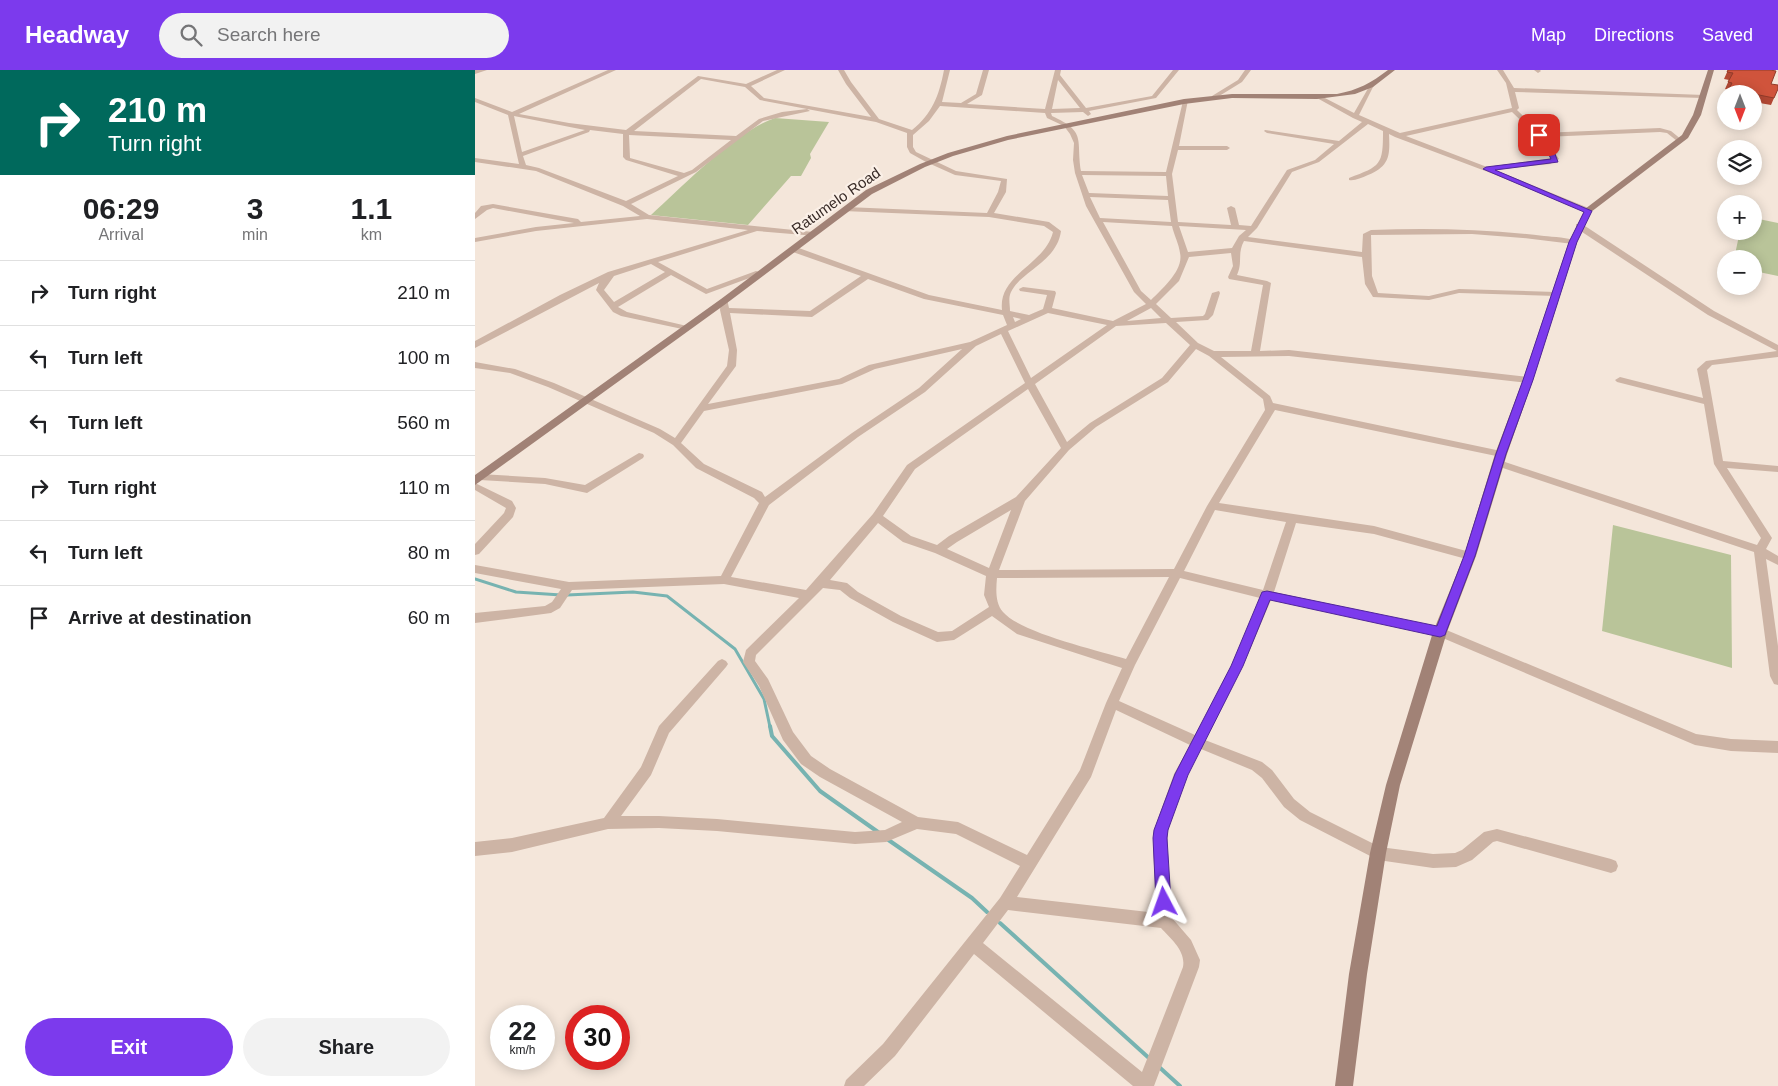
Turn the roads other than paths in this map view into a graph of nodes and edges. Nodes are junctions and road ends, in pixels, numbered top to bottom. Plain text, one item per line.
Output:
1 (485, 70) edge
2 (613, 70) edge
3 (782, 70) edge
4 (841, 70) edge
5 (947, 70) edge
6 (986, 70) edge
7 (1176, 70) edge
8 (1248, 70) edge
9 (1392, 70) edge
10 (1500, 70) edge
11 (1711, 70) edge
12 (475, 72) edge
13 (700, 73) edge
14 (1058, 73) edge
15 (747, 86) junction
16 (1372, 86) junction
17 (1511, 90) junction
18 (1702, 96) junction
19 (1214, 97) junction
20 (1319, 97) junction
21 (475, 100) edge
22 (1186, 101) junction
23 (940, 104) junction
24 (959, 105) junction
25 (475, 106) edge
26 (490, 106) junction
27 (1085, 110) junction
28 (1513, 110) junction
29 (1048, 111) junction
30 (833, 112) junction
31 (511, 115) junction
32 (1355, 117) junction
33 (877, 120) junction
34 (1092, 120) junction
35 (1366, 122) junction
36 (1066, 125) junction
37 (588, 130) junction
38 (1267, 131) dead end
39 (1386, 131) junction
40 (626, 134) junction
41 (911, 134) junction
42 (1539, 135) junction
43 (1397, 136) junction
44 (736, 138) junction
45 (1679, 140) junction
46 (1341, 143) junction
47 (1175, 148) junction
48 (1227, 148) dead end
49 (519, 155) junction
50 (475, 160) edge
51 (928, 161) junction
52 (523, 166) junction
53 (1486, 169) junction
54 (1078, 173) junction
55 (1169, 174) junction
56 (685, 176) junction
57 (1351, 179) dead end
58 (1086, 195) junction
59 (1171, 198) junction
60 (627, 204) junction
61 (1231, 208) dead end
62 (846, 209) junction
63 (1588, 211) junction
64 (989, 215) junction
65 (475, 217) edge
66 (647, 217) junction
67 (1098, 220) junction
68 (587, 223) junction
69 (1175, 225) junction
70 (1579, 226) junction
71 (760, 228) junction
72 (1236, 228) junction
73 (1253, 228) junction
74 (813, 234) junction
75 (1242, 238) junction
76 (475, 240) edge
77 (1573, 242) junction
78 (793, 249) junction
79 (1235, 250) junction
80 (1185, 255) junction
81 (1365, 255) junction
82 (651, 260) junction
83 (671, 272) junction
84 (611, 274) junction
85 (759, 274) junction
86 (867, 276) junction
87 (1023, 290) dead end
88 (1216, 293) dead end
89 (1557, 294) junction
90 (724, 305) junction
91 (1151, 305) junction
92 (613, 306) junction
93 (1047, 310) junction
94 (1005, 312) junction
95 (1031, 318) junction
96 (1169, 321) junction
97 (1114, 324) junction
98 (684, 328) junction
99 (1008, 328) junction
100 (973, 344) junction
101 (475, 345) edge
102 (1195, 345) junction
103 (1778, 349) edge
104 (1255, 352) junction
105 (1212, 354) junction
106 (1778, 354) edge
107 (475, 365) edge
108 (1528, 380) junction
109 (1620, 380) dead end
110 (1030, 384) junction
111 (586, 401) junction
112 (1707, 402) junction
113 (1271, 406) junction
114 (700, 409) junction
115 (676, 443) junction
116 (1066, 448) junction
117 (639, 456) dead end
118 (1500, 458) junction
119 (1719, 464) junction
120 (1778, 470) edge
121 (477, 482) edge
122 (1020, 500) junction
123 (764, 503) junction
124 (1211, 506) junction
125 (877, 517) junction
126 (1291, 519) junction
127 (939, 550) junction
128 (1759, 550) junction
129 (475, 551) edge
130 (1469, 556) junction
131 (1778, 561) edge
132 (475, 569) edge
133 (1177, 573) junction
134 (992, 574) junction
135 (724, 580) junction
136 (821, 583) junction
137 (569, 586) junction
138 (809, 595) junction
139 (1267, 595) junction
140 (993, 609) junction
141 (475, 618) edge
142 (1440, 632) junction
143 (722, 664) dead end
144 (1129, 665) junction
145 (1778, 680) edge
146 (1112, 703) junction
147 (1197, 742) junction
148 (1778, 747) edge
149 (608, 823) junction
150 (916, 823) junction
151 (475, 850) edge
152 (1378, 853) junction
153 (1031, 864) junction
154 (1611, 866) dead end
155 (1005, 903) junction
156 (1165, 921) junction
157 (973, 944) junction
158 (1149, 1076) edge
159 (852, 1086) edge
160 (1344, 1086) edge

1 - 12 street
2 - 31 street
3 - 15 street
4 - 33 street
5 - 23 street
6 - 24 street
7 - 27 street
8 - 19 street
9 - 16 street, Ratumelo Road
10 - 17 street
11 - 18 street
13 - 15 street
13 - 40 street
14 - 27 street
14 - 29 street
15 - 30 street
16 - 20 street, Ratumelo Road
16 - 32 street
17 - 18 street
17 - 28 street
18 - 45 street
19 - 20 street, Ratumelo Road
19 - 22 street, Ratumelo Road
20 - 32 street
21 - 26 street
22 - 34 street, Ratumelo Road
22 - 47 street
23 - 24 street
23 - 41 street
24 - 29 street
25 - 26 street
26 - 31 street
27 - 29 street
27 - 34 street
28 - 42 street
28 - 43 street
29 - 36 street
30 - 33 street
30 - 44 street
31 - 37 street
31 - 49 street
32 - 35 street
33 - 41 street
34 - 36 street, Ratumelo Road
35 - 39 street
35 - 46 street
36 - 51 street, Ratumelo Road
36 - 54 street
37 - 40 street
37 - 49 street
38 - 46 street
39 - 43 street
39 - 57 street
40 - 44 street
40 - 56 street
41 - 51 street
42 - 45 street
42 - 53 street
43 - 53 street
44 - 56 street
45 - 63 street
46 - 73 street
47 - 48 street
47 - 55 street
49 - 52 street
50 - 52 street
51 - 62 street, Ratumelo Road
51 - 64 street
52 - 60 street
53 - 63 street
54 - 55 street
54 - 58 street
55 - 59 street
56 - 60 street
58 - 59 street
58 - 67 street
59 - 69 street
60 - 66 street
61 - 72 street
62 - 64 street
62 - 74 street, Ratumelo Road
63 - 70 street
64 - 94 street
65 - 68 street
66 - 68 street
66 - 71 street
67 - 69 street
67 - 91 street
68 - 76 street
69 - 72 street
69 - 80 street
70 - 77 street
70 - 103 street
71 - 74 street
71 - 82 street
72 - 73 street
73 - 75 street
74 - 78 street, Ratumelo Road
75 - 79 street
75 - 81 street
77 - 81 street
77 - 89 street
78 - 85 street, Ratumelo Road
78 - 86 street
79 - 80 street
79 - 104 street
80 - 91 street
81 - 89 street
82 - 83 street
82 - 84 street
83 - 85 street
83 - 92 street
84 - 92 street
84 - 101 street
85 - 90 street, Ratumelo Road
86 - 90 street
86 - 94 street
87 - 93 street
88 - 96 street
89 - 108 street
90 - 98 street, Ratumelo Road
90 - 114 street
91 - 96 street
91 - 97 street
92 - 98 street
93 - 95 street
93 - 97 street
94 - 95 street
94 - 99 street
95 - 99 street
96 - 97 street
96 - 102 street
97 - 110 street
98 - 111 street, Ratumelo Road
99 - 100 street
99 - 110 street
100 - 114 street
100 - 123 street
102 - 105 street
102 - 116 street
104 - 105 street
104 - 108 street
105 - 113 street
106 - 112 street
107 - 111 street
108 - 118 street
109 - 112 street
110 - 116 street
110 - 125 street
111 - 115 street
111 - 121 street, Ratumelo Road
112 - 119 street
113 - 118 street
113 - 124 street
114 - 115 street
115 - 123 street
116 - 122 street
117 - 121 street
118 - 128 street
118 - 130 street
119 - 120 street
119 - 128 street
121 - 129 street
122 - 127 street
122 - 134 street
123 - 135 street
124 - 126 street
124 - 133 street
125 - 127 street
125 - 136 street
126 - 130 street
126 - 139 street
127 - 134 street
128 - 131 street
128 - 145 street
130 - 142 street
132 - 137 street
133 - 134 street
133 - 139 street
133 - 144 street
134 - 140 street
135 - 137 street
135 - 138 street
136 - 138 street
136 - 140 street
137 - 141 street
138 - 150 street
139 - 142 street
139 - 147 street
140 - 144 street
142 - 148 street
142 - 152 street
143 - 149 street
144 - 146 street
146 - 147 street
146 - 153 street
147 - 152 street
147 - 156 street
149 - 150 street
149 - 151 street
150 - 153 street
152 - 154 street
152 - 160 street
153 - 155 street
155 - 156 street
155 - 157 street
156 - 158 street
157 - 158 street
157 - 159 street

